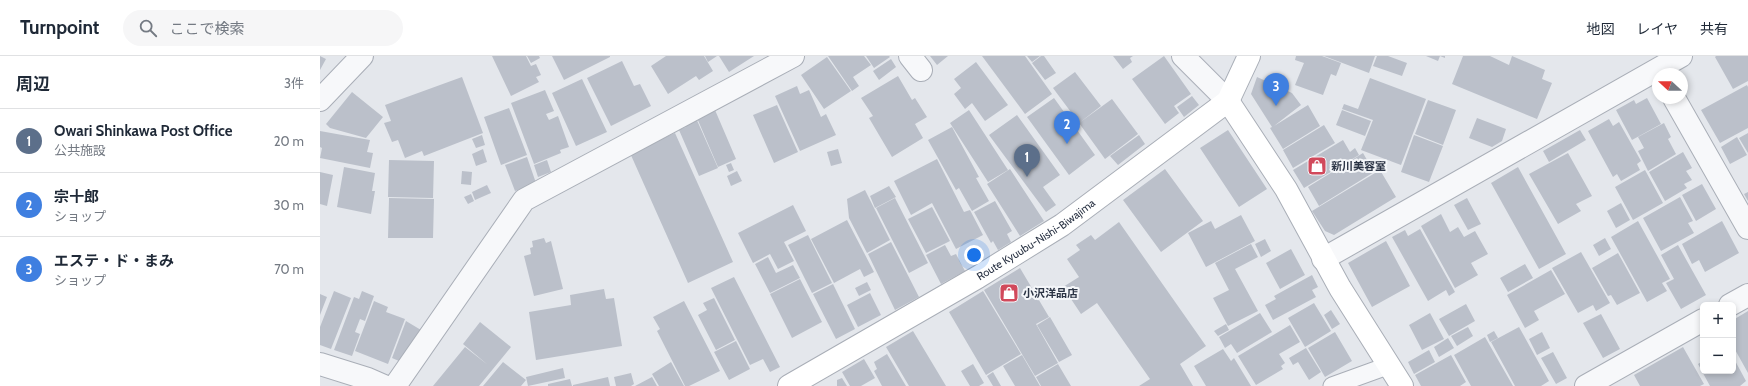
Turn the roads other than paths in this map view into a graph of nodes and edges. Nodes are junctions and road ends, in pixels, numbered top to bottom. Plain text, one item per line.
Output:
1 (362, 56) edge
2 (793, 56) edge
3 (1183, 56) edge
4 (1248, 56) edge
5 (1681, 56) edge
6 (1659, 66) edge
7 (320, 100) edge
8 (1228, 101) junction
9 (1677, 104) edge
10 (1748, 228) edge
11 (1323, 259) junction
12 (1748, 295) edge
13 (1735, 302) edge
14 (1700, 322) edge
15 (320, 364) edge
16 (1390, 365) junction
17 (384, 386) edge
18 (395, 386) edge
19 (789, 386) edge
20 (1332, 386) edge
21 (1402, 386) edge
22 (1586, 386) edge

1 - 7 street
2 - 18 street
3 - 8 street
4 - 8 main road, Route Kyuubu-Nishi-Biwajima
5 - 6 street
6 - 11 street
8 - 11 main road
8 - 19 main road, Route Kyuubu-Nishi-Biwajima
9 - 10 street
11 - 16 main road
12 - 13 street
14 - 22 street
15 - 17 street
16 - 20 lane
16 - 21 main road

